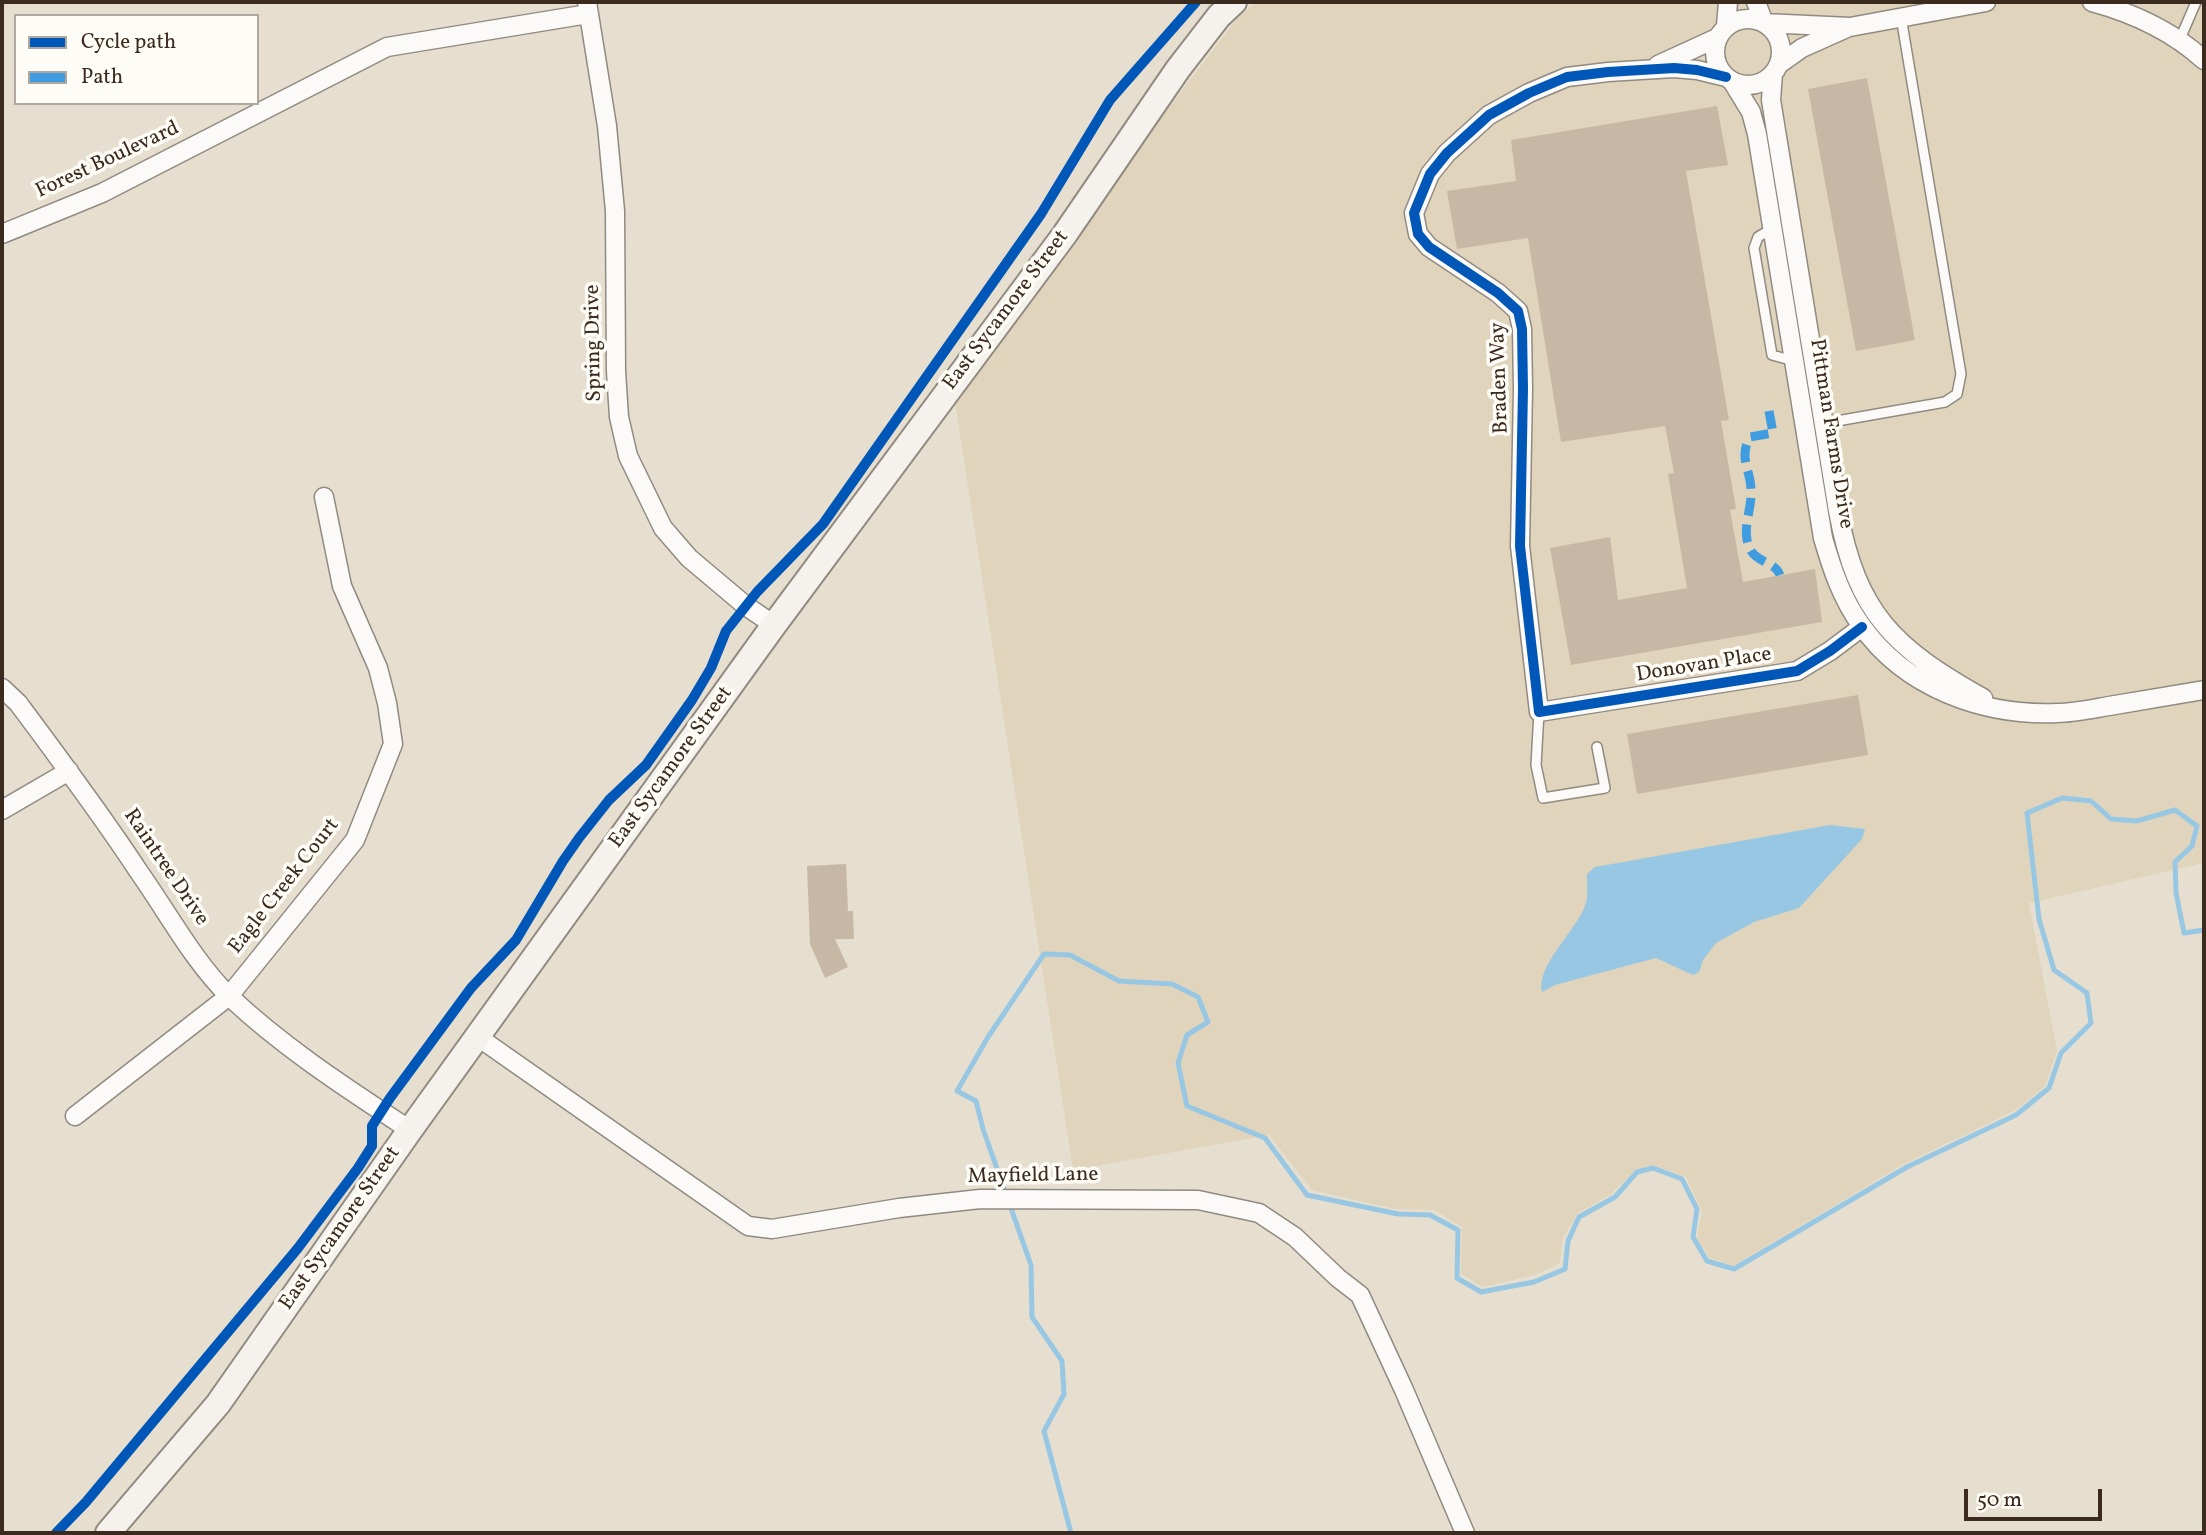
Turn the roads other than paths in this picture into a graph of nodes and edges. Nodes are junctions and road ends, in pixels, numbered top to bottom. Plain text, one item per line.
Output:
1 (1234, 2) edge
2 (1728, 2) edge
3 (1756, 2) edge
4 (1986, 2) edge
5 (2092, 2) edge
6 (2196, 2) edge
7 (588, 8) edge
8 (1901, 17) junction
9 (1764, 23) junction
10 (1850, 27) junction
11 (1722, 32) junction
12 (2180, 39) junction
13 (2204, 60) edge
14 (1649, 69) junction
15 (1776, 69) junction
16 (1729, 79) junction
17 (1777, 216) junction
18 (2, 233) edge
19 (1823, 423) junction
20 (1805, 426) junction
21 (324, 497) dead end
22 (1868, 620) junction
23 (774, 625) junction
24 (2, 688) edge
25 (2204, 690) edge
26 (1539, 712) junction
27 (1597, 747) dead end
28 (69, 771) junction
29 (2, 810) edge
30 (229, 996) junction
31 (478, 1038) junction
32 (75, 1116) dead end
33 (410, 1130) junction
34 (108, 1533) edge
35 (1465, 1533) edge

1 - 23 main road, East Sycamore Street
2 - 11 street
3 - 9 street
4 - 8 street
5 - 12 street
6 - 12 lane
7 - 18 street, Forest Boulevard
7 - 23 street, Spring Drive
8 - 10 street
8 - 19 lane
9 - 10 street
9 - 11 street
9 - 15 street
10 - 15 street
11 - 14 street, Braden Way
11 - 16 street
12 - 13 street
14 - 16 street, Braden Way
14 - 26 street, Braden Way
15 - 16 street
15 - 17 street, Pittman Farms Drive
16 - 17 street, Pittman Farms Drive
17 - 19 street, Pittman Farms Drive
17 - 20 street, Pittman Farms Drive
19 - 20 lane
19 - 22 street, Pittman Farms Drive
20 - 22 street, Pittman Farms Drive
21 - 30 street, Eagle Creek Court
22 - 25 street, Pittman Farms Drive
22 - 26 street, Donovan Place
23 - 31 main road, East Sycamore Street
24 - 28 street, Raintree Drive
26 - 27 lane
28 - 29 street
28 - 30 street, Raintree Drive
30 - 32 street, Eagle Creek Court
30 - 33 street, Raintree Drive
31 - 33 main road, East Sycamore Street
31 - 35 street, Mayfield Lane
33 - 34 main road, East Sycamore Street

